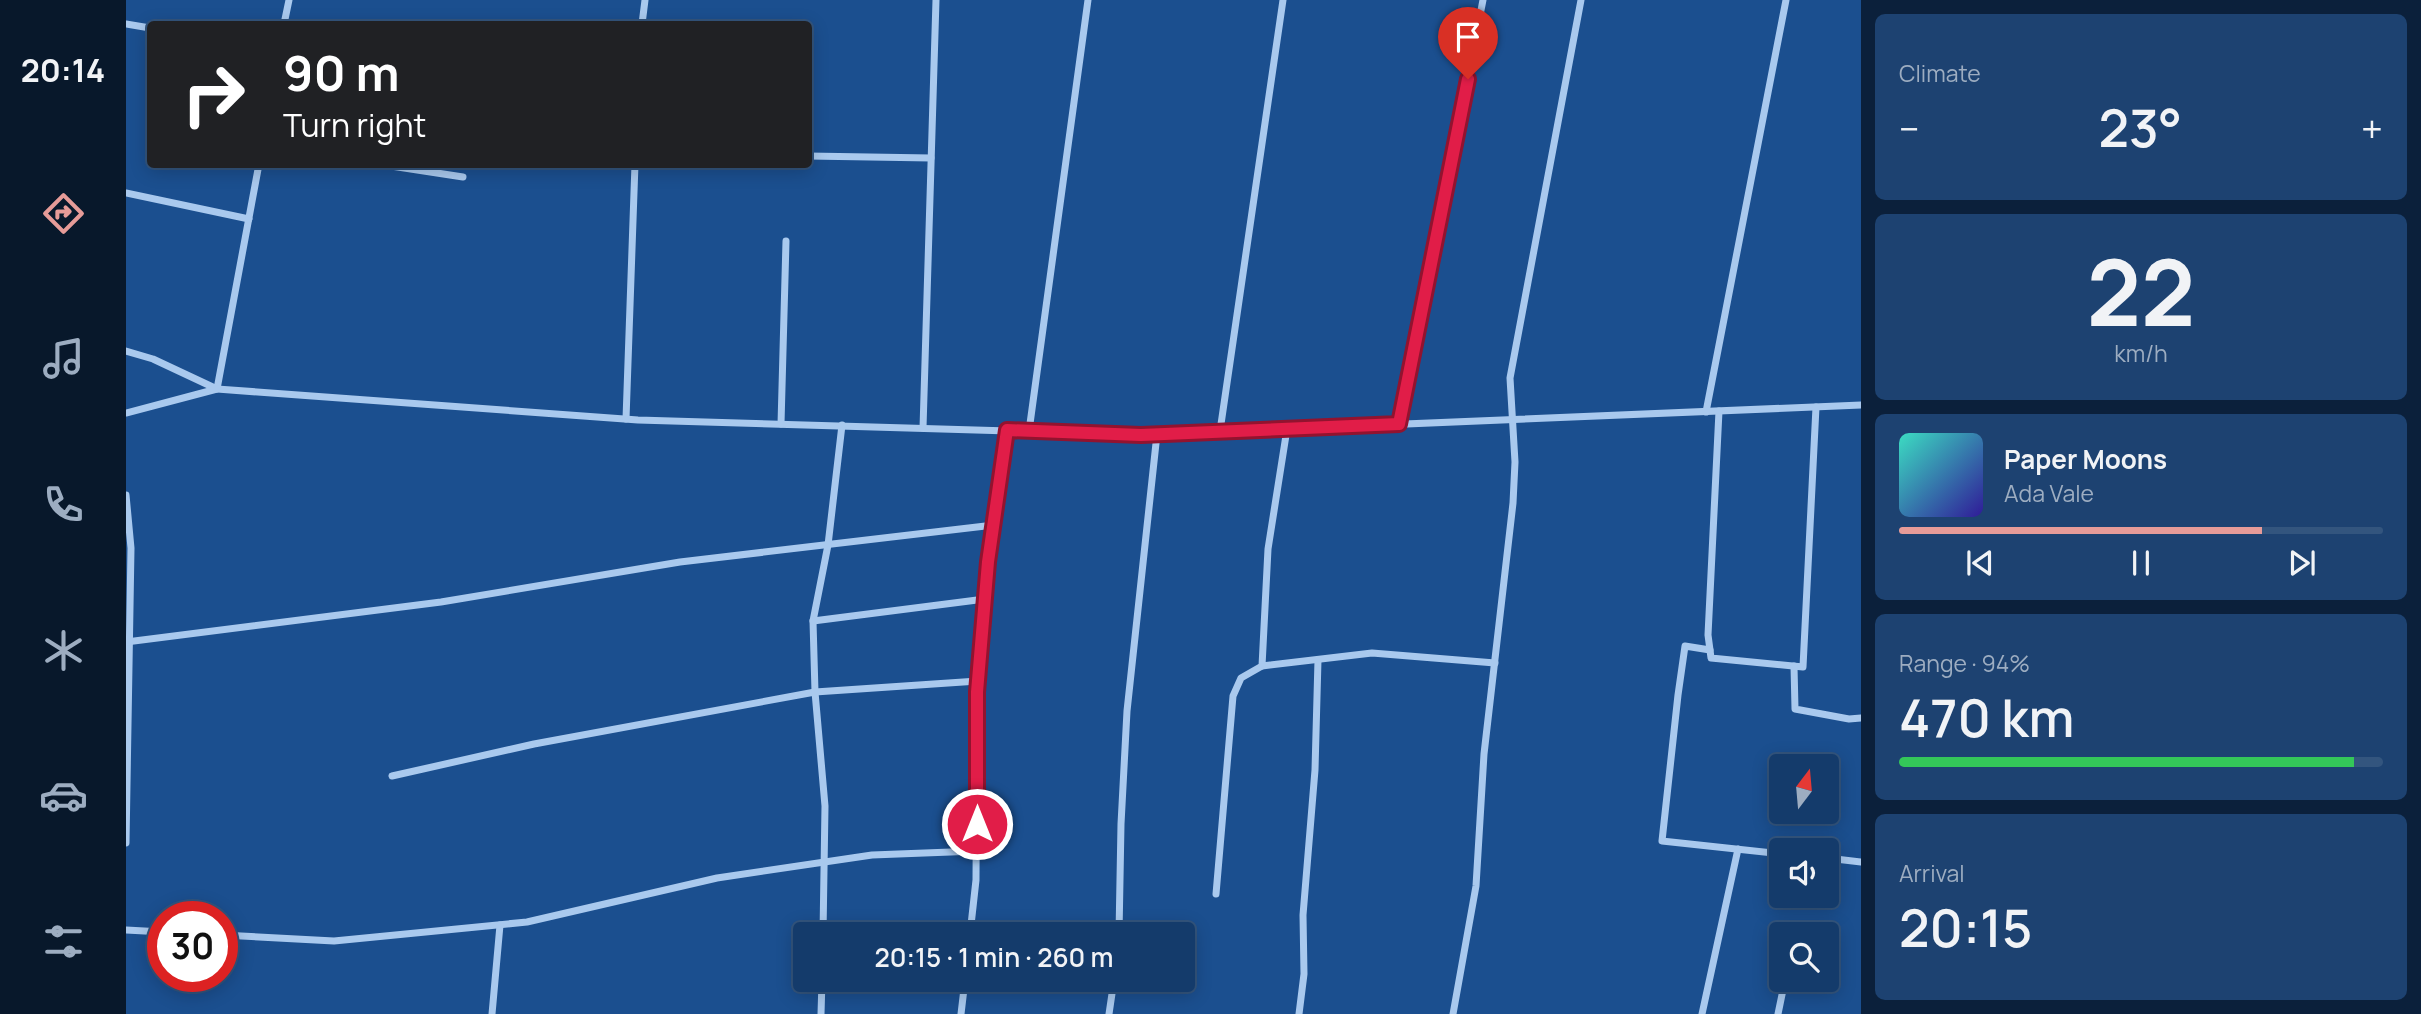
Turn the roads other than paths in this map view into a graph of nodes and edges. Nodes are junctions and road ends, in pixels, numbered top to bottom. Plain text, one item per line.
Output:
1 (289, 0) edge
2 (645, 0) edge
3 (936, 0) edge
4 (1088, 0) edge
5 (1283, 0) edge
6 (1483, 0) edge
7 (1581, 0) edge
8 (1786, 0) edge
9 (285, 21) edge
10 (642, 21) edge
11 (126, 24) edge
12 (147, 28) edge
13 (812, 156) edge
14 (931, 158) junction
15 (258, 168) edge
16 (404, 168) edge
17 (635, 168) edge
18 (463, 177) dead end
19 (126, 193) edge
20 (249, 219) junction
21 (786, 241) dead end
22 (126, 351) edge
23 (217, 389) junction
24 (1861, 405) edge
25 (1816, 407) junction
26 (1719, 411) junction
27 (1706, 412) junction
28 (126, 413) edge
29 (626, 419) junction
30 (1513, 419) junction
31 (781, 424) junction
32 (1399, 424) junction
33 (842, 425) junction
34 (923, 428) junction
35 (1287, 429) junction
36 (1007, 430) junction
37 (1029, 431) junction
38 (1220, 431) junction
39 (1157, 434) junction
40 (126, 495) edge
41 (994, 525) junction
42 (828, 545) junction
43 (985, 598) junction
44 (813, 621) junction
45 (128, 642) edge
46 (1710, 650) junction
47 (1318, 660) junction
48 (1495, 663) junction
49 (1262, 666) junction
50 (1794, 666) junction
51 (978, 681) junction
52 (815, 692) junction
53 (1861, 718) edge
54 (392, 776) dead end
55 (126, 820) edge
56 (126, 842) edge
57 (1738, 849) junction
58 (976, 850) junction
59 (1769, 853) edge
60 (1839, 859) edge
61 (825, 862) junction
62 (1861, 862) edge
63 (1216, 894) dead end
64 (823, 922) edge
65 (971, 922) edge
66 (1119, 922) edge
67 (499, 925) junction
68 (126, 930) edge
69 (147, 931) edge
70 (238, 936) edge
71 (822, 992) edge
72 (963, 992) edge
73 (1112, 992) edge
74 (1783, 992) edge
75 (492, 1014) edge
76 (821, 1014) edge
77 (961, 1014) edge
78 (1109, 1014) edge
79 (1299, 1014) edge
80 (1453, 1014) edge
81 (1702, 1014) edge
82 (1778, 1014) edge

1 - 9 street
2 - 10 street
3 - 14 street
4 - 37 street
5 - 38 street
6 - 32 street
7 - 30 street
8 - 27 street
11 - 12 street
13 - 14 street
14 - 34 street
15 - 20 street
16 - 18 street
17 - 29 street
19 - 20 street
20 - 23 street
21 - 31 street
22 - 23 street
23 - 28 street
23 - 29 street
24 - 25 street
25 - 26 street
25 - 50 street
26 - 27 street
26 - 46 street
27 - 30 street
29 - 31 street
30 - 32 street
30 - 48 street
31 - 33 street
32 - 35 street
33 - 34 street
33 - 42 street
34 - 36 street
35 - 38 street
35 - 49 street
36 - 37 street
36 - 41 street
37 - 39 street
38 - 39 street
39 - 66 street
40 - 45 street
41 - 42 street
41 - 43 street
42 - 44 street
42 - 45 street
43 - 44 street
43 - 51 street
44 - 52 street
45 - 55 street
46 - 50 street
46 - 57 street
47 - 48 street
47 - 49 street
47 - 79 street
48 - 80 street
49 - 63 street
50 - 53 street
51 - 52 street
51 - 58 street
52 - 54 street
52 - 61 street
55 - 56 street
57 - 59 street
57 - 81 street
58 - 61 street
58 - 65 street
60 - 62 street
61 - 64 street
61 - 67 street
67 - 70 street
67 - 75 street
68 - 69 street
71 - 76 street
72 - 77 street
73 - 78 street
74 - 82 street

